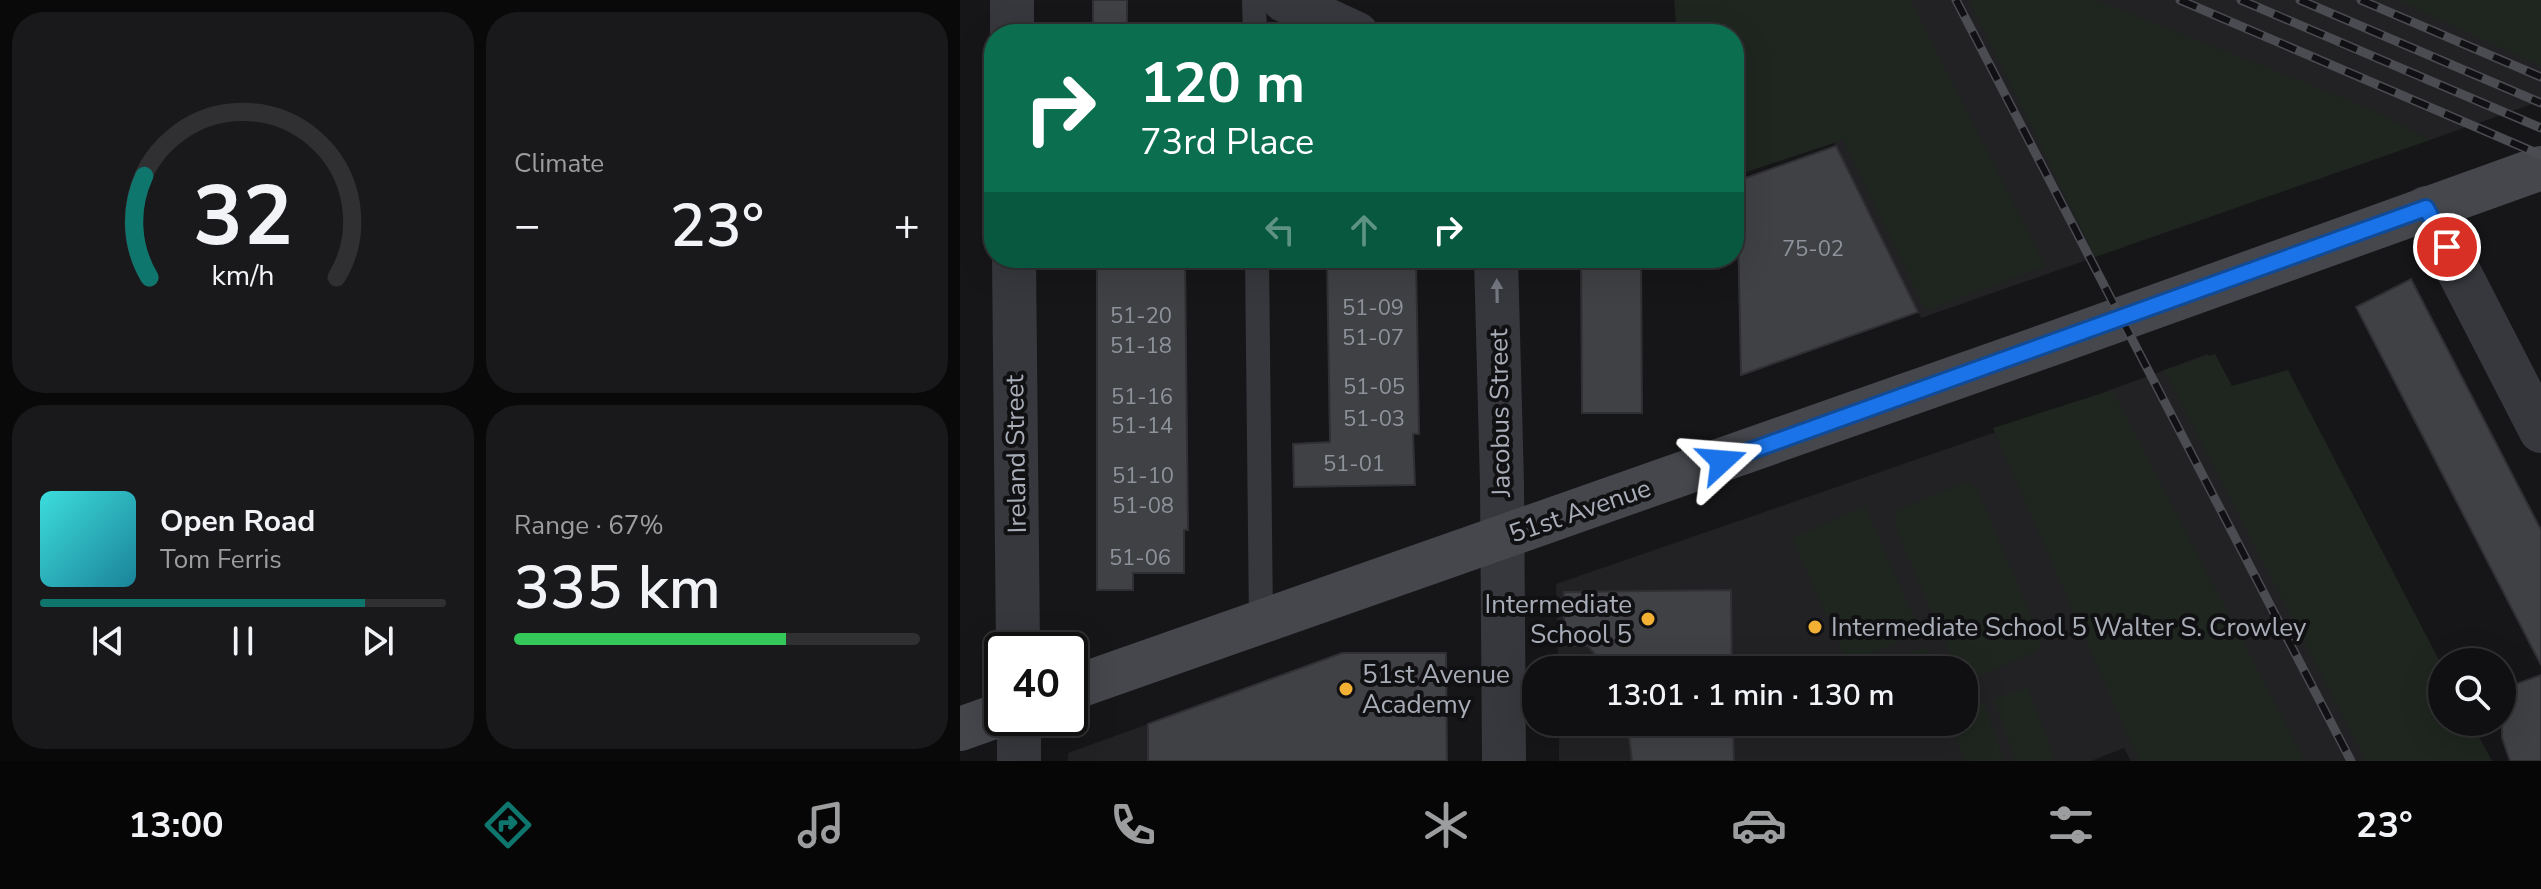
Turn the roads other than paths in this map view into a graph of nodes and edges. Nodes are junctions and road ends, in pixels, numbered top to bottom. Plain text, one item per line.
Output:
1 (1012, 0) edge
2 (1254, 0) edge
3 (1284, 0) edge
4 (1012, 24) edge
5 (1255, 24) edge
6 (1336, 24) edge
7 (2541, 168) edge
8 (2426, 208) junction
9 (1014, 268) edge
10 (1257, 268) edge
11 (1496, 268) edge
12 (2541, 431) edge
13 (1502, 538) junction
14 (1261, 622) junction
15 (1018, 632) edge
16 (1088, 683) edge
17 (984, 720) edge
18 (960, 729) edge
19 (1019, 736) edge
20 (1019, 761) edge
21 (1504, 761) edge

1 - 4 street
2 - 5 lane
3 - 6 street
7 - 8 street, 51st Avenue
8 - 12 street
8 - 13 street, 51st Avenue
9 - 15 street, Ireland Street
10 - 14 lane
13 -> 11 street, Jacobus Street
13 - 14 street, 51st Avenue
13 - 21 street, Jacobus Street
14 - 16 street, 51st Avenue
17 - 18 street
19 - 20 street

